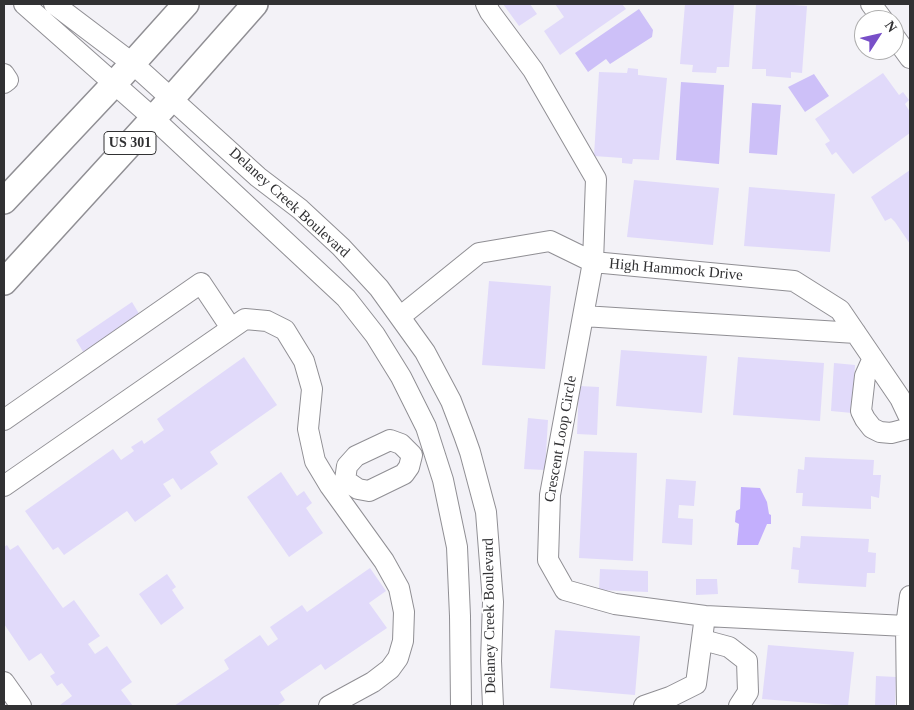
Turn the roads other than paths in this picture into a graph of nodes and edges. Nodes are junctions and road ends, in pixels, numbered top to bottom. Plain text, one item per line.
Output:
1 (24, 4) edge
2 (54, 4) edge
3 (186, 4) edge
4 (255, 4) edge
5 (486, 4) edge
6 (132, 64) junction
7 (4, 74) edge
8 (4, 83) edge
9 (114, 84) junction
10 (172, 98) junction
11 (153, 118) junction
12 (4, 201) edge
13 (593, 262) junction
14 (4, 282) edge
15 (400, 316) junction
16 (583, 316) junction
17 (231, 328) junction
18 (856, 333) junction
19 (873, 358) junction
20 (905, 395) edge
21 (910, 419) edge
22 (4, 420) edge
23 (910, 428) edge
24 (433, 448) junction
25 (412, 455) junction
26 (338, 483) junction
27 (4, 486) edge
28 (910, 596) edge
29 (706, 616) junction
30 (906, 626) junction
31 (703, 640) junction
32 (4, 682) edge
33 (360, 698) edge
34 (654, 705) edge
35 (21, 706) edge
36 (329, 706) edge
37 (461, 706) edge
38 (493, 706) edge
39 (739, 706) edge
40 (907, 706) edge

1 - 9 street, Delaney Creek Boulevard
2 - 6 street, Delaney Creek Boulevard
3 - 6 main road
4 - 10 main road, US 301
5 - 13 street, Crescent Loop Circle
6 - 9 main road
6 - 10 street, Delaney Creek Boulevard
7 - 8 street
9 - 11 street, Delaney Creek Boulevard
9 - 12 main road
10 - 11 main road, US 301
10 - 15 street, Delaney Creek Boulevard
11 - 14 main road, US 301
11 - 24 street, Delaney Creek Boulevard
13 - 15 street, High Hammock Drive
13 - 16 street, Crescent Loop Circle
13 - 18 street, High Hammock Drive
15 - 38 street, Delaney Creek Boulevard
16 - 18 street
16 - 29 street, Crescent Loop Circle
17 - 22 street
17 - 26 street
17 - 27 street
18 - 19 street, High Hammock Drive
19 - 20 street, High Hammock Drive
19 - 23 street
20 - 21 street, High Hammock Drive
24 - 25 street
24 - 37 street, Delaney Creek Boulevard
25 - 26 street
25 - 26 street
26 - 33 street
28 - 30 street
29 - 30 street, Crescent Loop Circle
29 - 31 street
30 - 40 street
31 - 34 street
31 - 39 street
32 - 35 street
33 - 36 street

